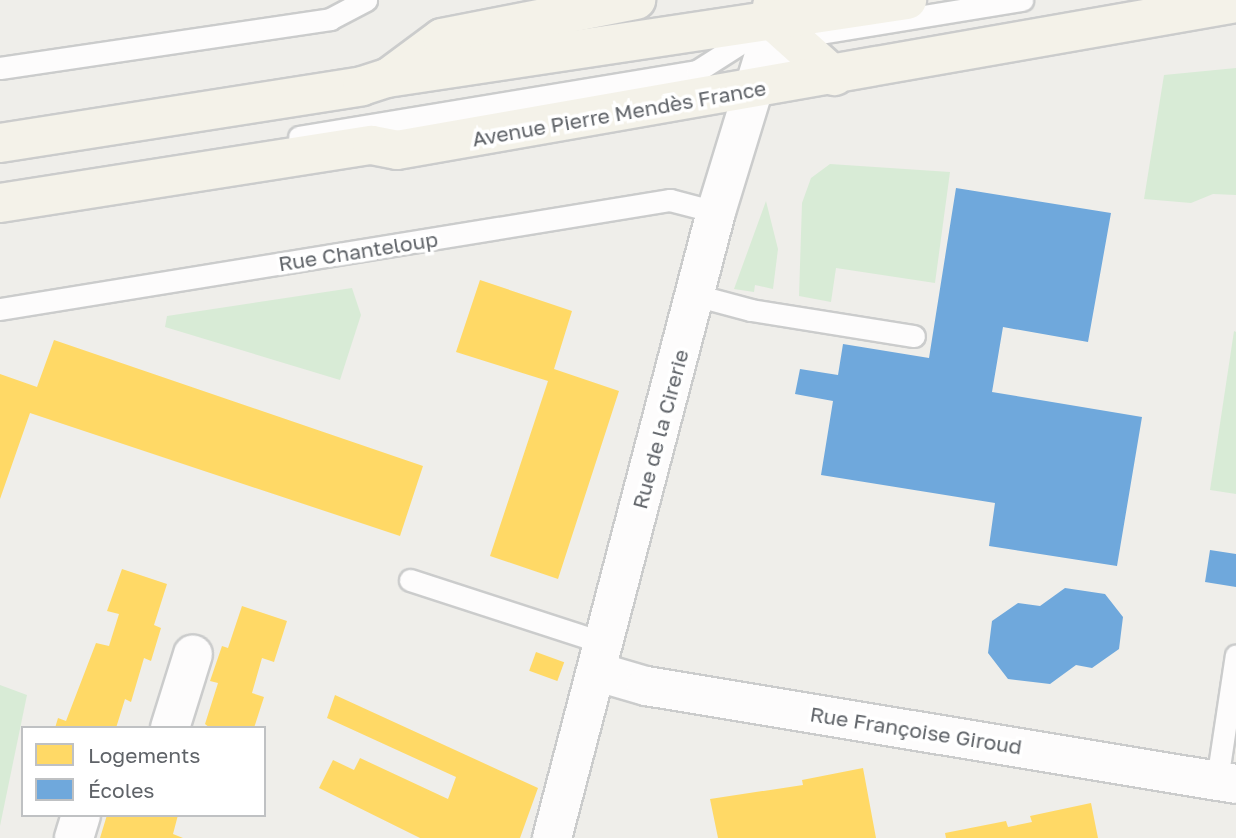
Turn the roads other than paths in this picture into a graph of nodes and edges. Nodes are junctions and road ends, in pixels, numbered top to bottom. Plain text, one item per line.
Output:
1 (366, 0) edge
2 (636, 0) edge
3 (906, 0) edge
4 (1022, 0) edge
5 (1236, 3) edge
6 (786, 17) edge
7 (0, 68) edge
8 (834, 76) junction
9 (387, 78) junction
10 (752, 92) junction
11 (0, 143) edge
12 (0, 188) edge
13 (0, 203) edge
14 (716, 212) junction
15 (695, 295) junction
16 (0, 309) edge
17 (914, 336) dead end
18 (410, 580) dead end
19 (193, 654) dead end
20 (1236, 655) edge
21 (601, 658) junction
22 (171, 726) edge
23 (1226, 782) edge
24 (80, 817) edge
25 (74, 838) edge
26 (552, 838) edge

1 - 7 lane
2 - 9 main road
3 - 6 main road
4 - 6 lane
5 - 8 main road, Avenue Pierre Mendès France
6 - 8 main road
6 - 9 main road
6 - 10 street, Rue de la Cirerie
6 - 12 lane
8 - 10 main road, Avenue Pierre Mendès France
9 - 11 main road
10 - 13 main road, Avenue Pierre Mendès France
10 - 14 street, Rue de la Cirerie
14 - 15 street, Rue de la Cirerie
14 - 16 lane, Rue Chanteloup
15 - 17 lane
15 - 21 street, Rue de la Cirerie
18 - 21 lane
19 - 22 street
20 - 23 lane
21 - 23 street, Rue Françoise Giroud
21 - 26 street, Rue de la Cirerie
24 - 25 street

